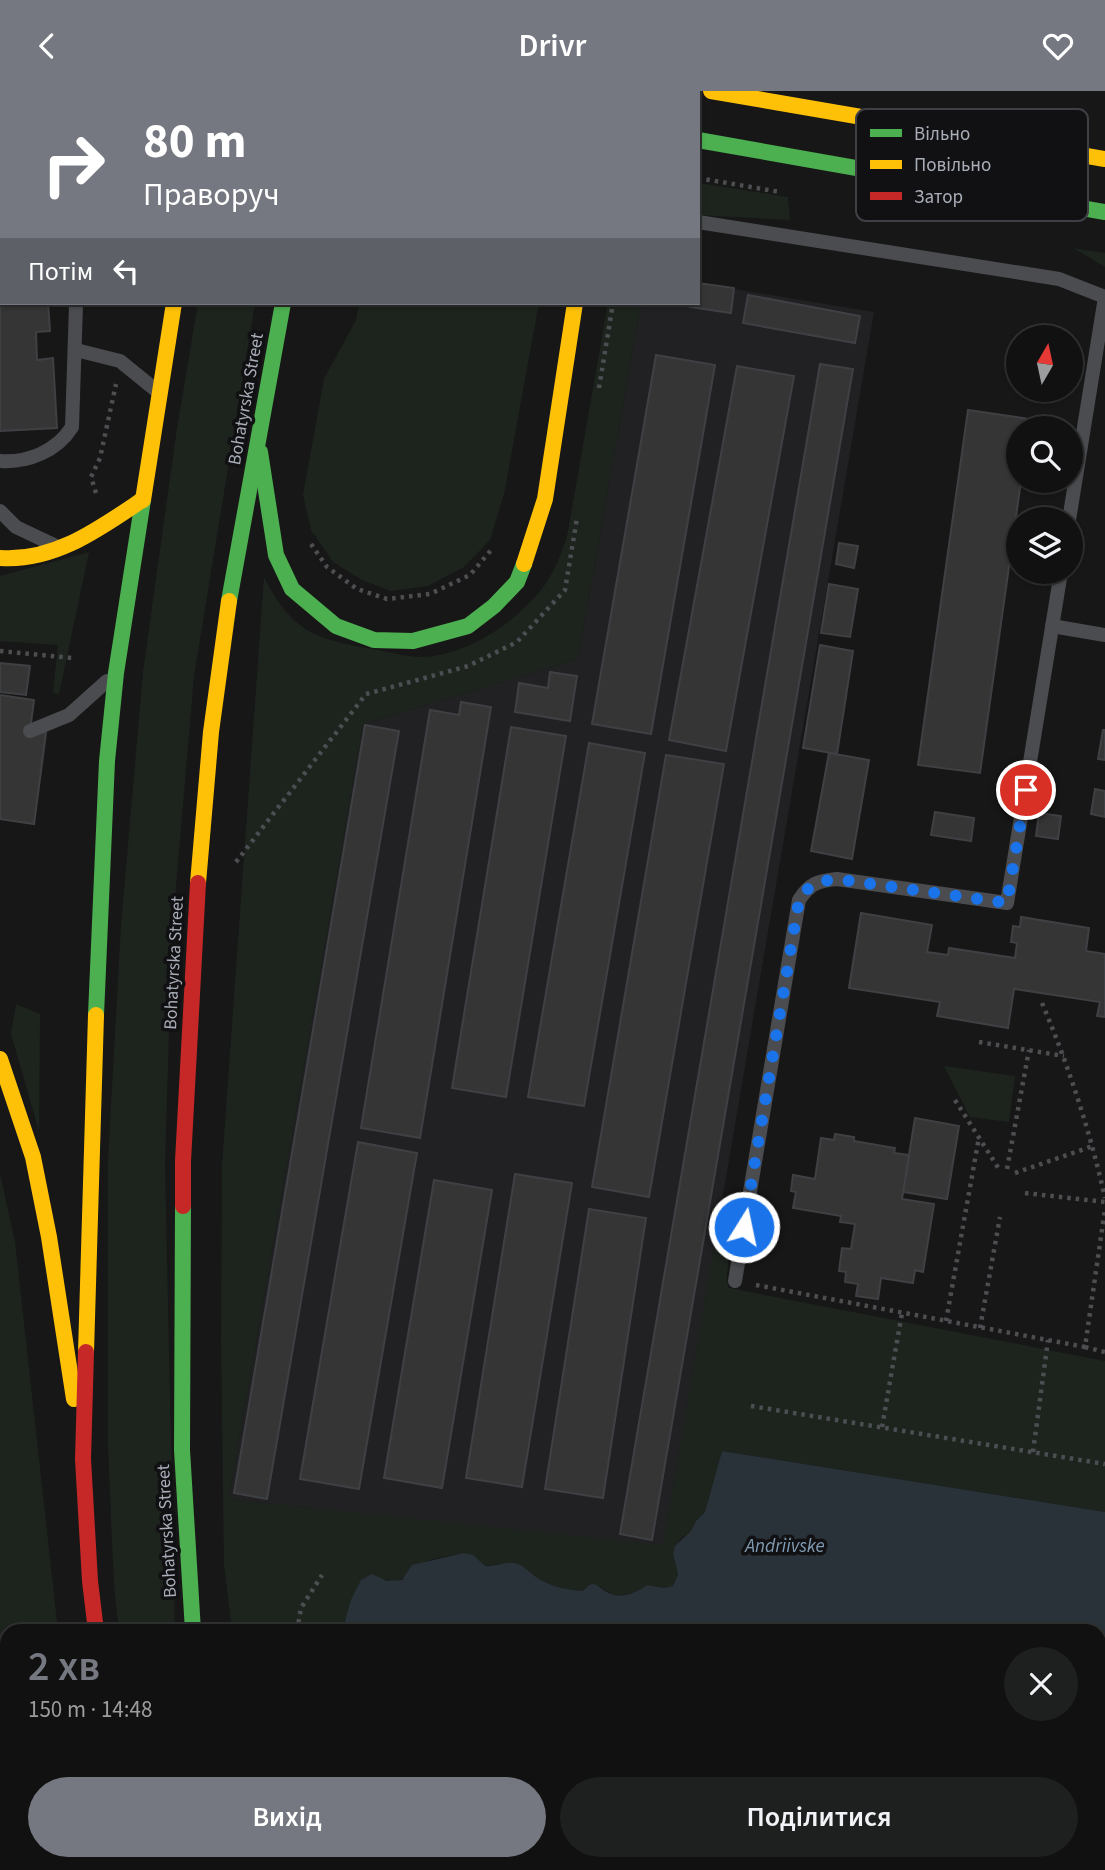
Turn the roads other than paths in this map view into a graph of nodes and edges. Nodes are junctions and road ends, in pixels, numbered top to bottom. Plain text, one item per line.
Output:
1 (711, 91) edge
2 (856, 116) edge
3 (700, 141) edge
4 (856, 169) edge
5 (700, 222) edge
6 (1105, 297) edge
7 (76, 305) dead end
8 (174, 305) edge
9 (283, 305) edge
10 (575, 305) edge
11 (76, 350) junction
12 (158, 391) junction
13 (258, 442) junction
14 (0, 461) edge
15 (142, 500) junction
16 (1071, 507) edge
17 (0, 511) edge
18 (62, 548) junction
19 (0, 558) edge
20 (1059, 584) edge
21 (1052, 625) junction
22 (1105, 635) edge
23 (116, 673) junction
24 (30, 731) dead end
25 (0, 1059) edge
26 (735, 1281) road end
27 (83, 1459) junction
28 (95, 1624) edge
29 (192, 1624) edge

1 - 2 main road
3 - 4 main road
5 - 6 lane
6 - 16 lane
7 - 11 lane
8 - 12 main road
9 - 13 main road, Bohatyrska Street
10 - 13 main road
11 - 12 lane
11 - 14 lane
12 - 15 main road
13 - 29 main road, Bohatyrska Street
15 - 18 main road
15 - 23 main road
17 - 18 lane
18 - 19 main road
20 - 21 lane
21 - 22 lane
21 - 26 lane
23 - 24 lane
23 - 27 main road
25 - 27 main road
27 - 28 main road

